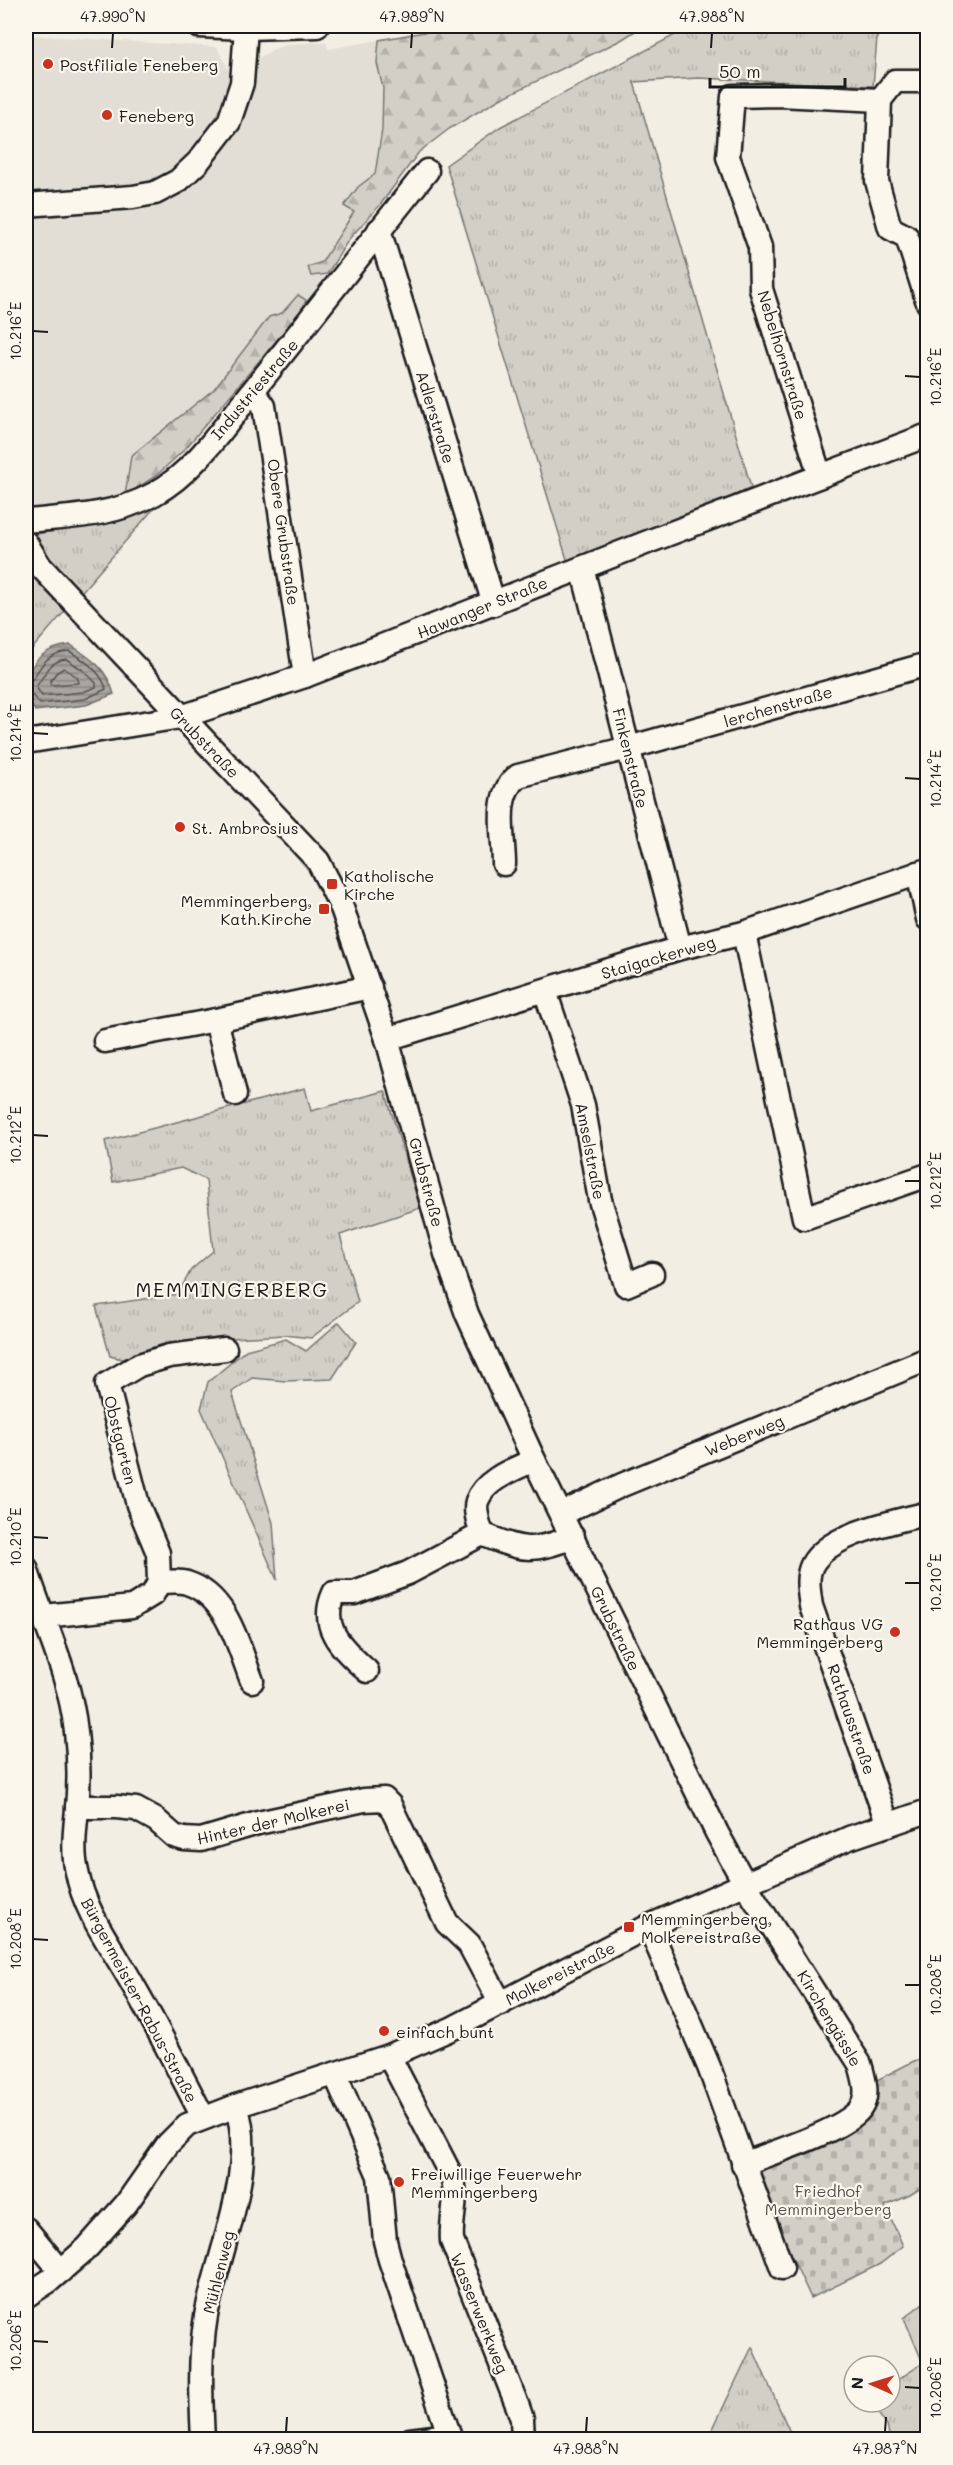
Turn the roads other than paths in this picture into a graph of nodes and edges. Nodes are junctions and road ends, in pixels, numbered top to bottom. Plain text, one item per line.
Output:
1 (199, 26) edge
2 (317, 26) edge
3 (246, 28) junction
4 (927, 81) edge
5 (880, 100) junction
6 (427, 171) dead end
7 (26, 205) edge
8 (379, 230) junction
9 (927, 303) edge
10 (253, 391) junction
11 (927, 435) edge
12 (820, 476) junction
13 (26, 521) edge
14 (26, 543) edge
15 (582, 568) junction
16 (494, 604) junction
17 (927, 664) edge
18 (305, 676) junction
19 (181, 717) junction
20 (26, 742) edge
21 (628, 748) junction
22 (504, 864) dead end
23 (923, 872) edge
24 (927, 919) edge
25 (744, 933) junction
26 (680, 948) junction
27 (370, 987) junction
28 (545, 991) junction
29 (216, 1020) junction
30 (387, 1039) junction
31 (105, 1041) dead end
32 (235, 1094) dead end
33 (927, 1175) edge
34 (652, 1274) dead end
35 (225, 1349) dead end
36 (927, 1359) edge
37 (534, 1460) junction
38 (927, 1513) edge
39 (561, 1514) junction
40 (482, 1534) junction
41 (573, 1537) junction
42 (26, 1568) edge
43 (159, 1582) junction
44 (44, 1616) junction
45 (367, 1671) dead end
46 (252, 1681) dead end
47 (77, 1807) junction
48 (927, 1811) edge
49 (888, 1825) junction
50 (745, 1884) junction
51 (649, 1926) junction
52 (501, 2004) junction
53 (389, 2056) junction
54 (335, 2074) junction
55 (236, 2106) junction
56 (203, 2117) junction
57 (743, 2164) junction
58 (26, 2229) edge
59 (782, 2268) dead end
60 (61, 2271) junction
61 (26, 2296) edge
62 (450, 2437) edge
63 (203, 2439) edge
64 (410, 2439) edge
65 (523, 2439) edge

1 - 3 street
2 - 3 street
3 - 7 street
4 - 5 street
5 - 9 street
5 - 12 street, Nebelhornstraße
6 - 8 street, Industriestraße
8 - 10 street, Industriestraße
8 - 16 street, Adlerstraße
10 - 13 street, Industriestraße
10 - 18 street, Obere Grubstraße
11 - 12 street, Hawanger Straße
12 - 15 street, Hawanger Straße
14 - 19 street, Grubstraße
15 - 16 street, Hawanger Straße
15 - 21 street, Finkenstraße
16 - 18 street, Hawanger Straße
17 - 21 street, lerchenstraße
18 - 19 street, Hawanger Straße
19 - 20 street, Hawanger Straße
19 - 27 street, Grubstraße
21 - 22 street, lerchenstraße
21 - 26 street, Finkenstraße
23 - 24 street
23 - 25 street, Staigackerweg
25 - 26 street, Staigackerweg
25 - 33 street
26 - 28 street, Staigackerweg
27 - 29 street
27 - 30 street, Grubstraße
28 - 30 street, Staigackerweg
28 - 34 street, Amselstraße
29 - 31 street
29 - 32 street
30 - 37 street, Grubstraße
35 - 43 street, Obstgarten
36 - 39 street, Weberweg
37 - 39 street, Grubstraße
37 - 40 street
38 - 49 street, Rathausstraße
39 - 41 street, Grubstraße
40 - 41 street
40 - 45 street
41 - 50 street, Grubstraße
42 - 44 street, Bürgermeister-Rabus-Straße
43 - 44 street
43 - 46 street
44 - 47 street, Bürgermeister-Rabus-Straße
47 - 52 street, Hinter der Molkerei
47 - 56 street, Bürgermeister-Rabus-Straße
48 - 49 street, Molkereistraße
49 - 50 street, Molkereistraße
50 - 51 street, Molkereistraße
50 - 57 street, Kirchengässle
51 - 52 street, Molkereistraße
51 - 57 street
52 - 53 street, Molkereistraße
53 - 54 street, Molkereistraße
53 - 65 street, Wasserwerkweg
54 - 55 street, Molkereistraße
54 - 62 street
55 - 56 street, Molkereistraße
55 - 63 street, Mühlenweg
56 - 60 street, Molkereistraße
57 - 59 street
58 - 60 street
60 - 61 street, Molkereistraße
62 - 64 street

